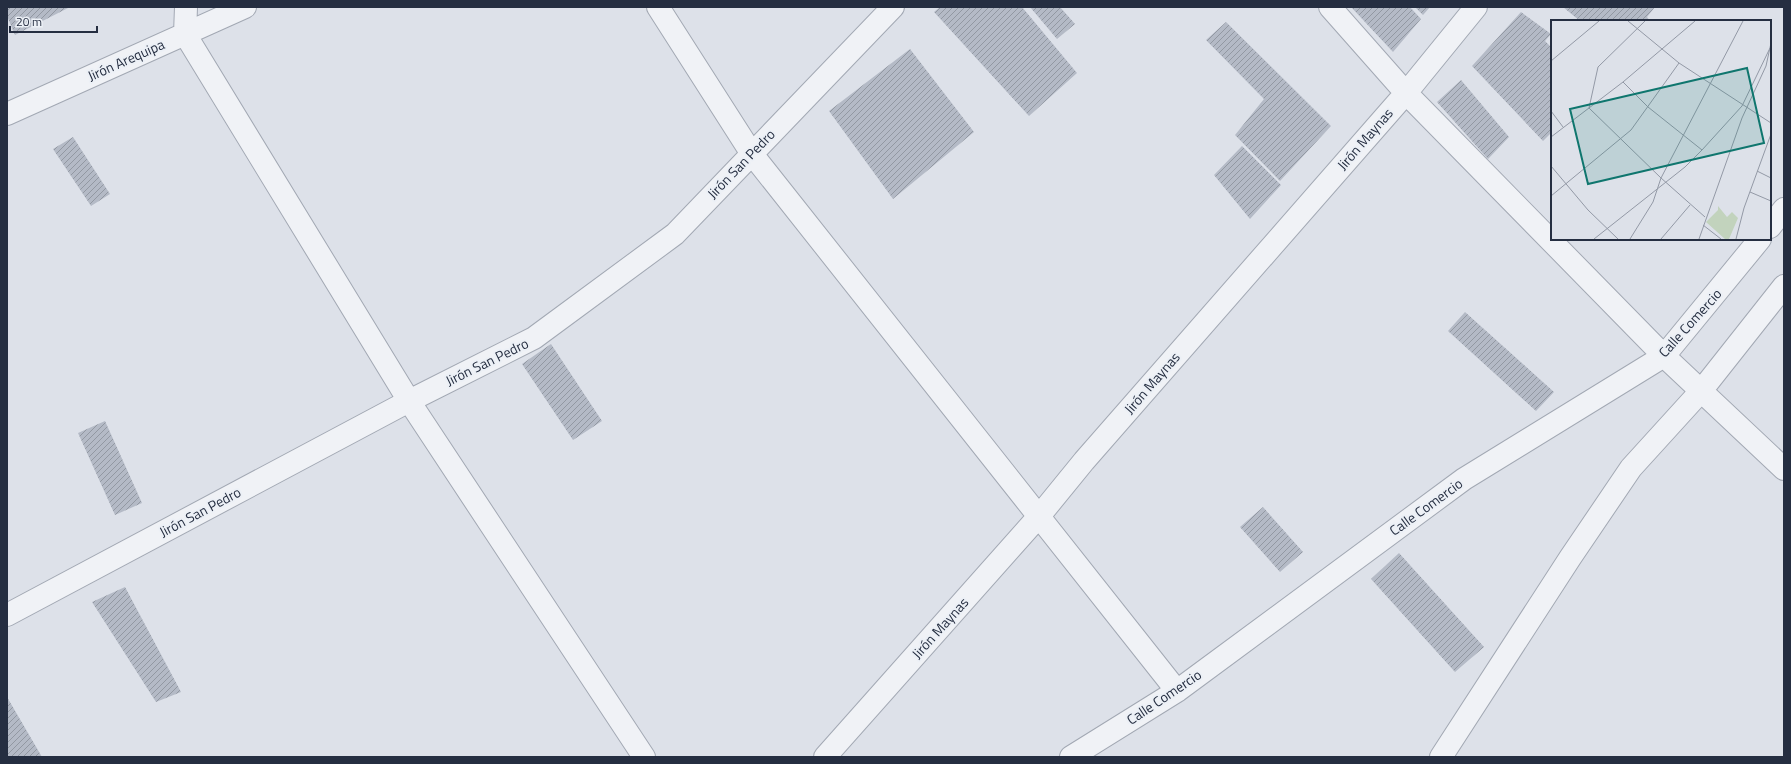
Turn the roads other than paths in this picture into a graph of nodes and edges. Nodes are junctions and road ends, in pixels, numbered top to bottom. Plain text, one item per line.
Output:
1 (186, 7) edge
2 (245, 7) edge
3 (658, 7) edge
4 (893, 7) edge
5 (1330, 7) edge
6 (1476, 7) edge
7 (185, 34) junction
8 (1406, 93) junction
9 (7, 114) edge
10 (752, 154) junction
11 (1784, 209) edge
12 (1771, 226) edge
13 (1759, 240) edge
14 (1784, 286) edge
15 (1664, 356) junction
16 (1701, 390) junction
17 (408, 401) junction
18 (1784, 469) edge
19 (1040, 515) junction
20 (7, 615) edge
21 (1177, 691) junction
22 (644, 757) edge
23 (825, 757) edge
24 (1071, 757) edge
25 (1441, 757) edge

1 - 7 street
2 - 7 street, Jirón Arequipa
3 - 10 street
4 - 10 street, Jirón San Pedro
5 - 8 street
6 - 8 street, Jirón Maynas
7 - 9 street, Jirón Arequipa
7 - 17 street
8 - 15 street
8 - 19 street, Jirón Maynas
10 - 17 street, Jirón San Pedro
10 - 19 street
11 - 12 street
13 - 15 street, Calle Comercio
14 - 16 street
15 - 16 street
15 - 21 street, Calle Comercio
16 - 18 street
16 - 25 street
17 - 20 street, Jirón San Pedro
17 - 22 street
19 - 21 street
19 - 23 street, Jirón Maynas
21 - 24 street, Calle Comercio

